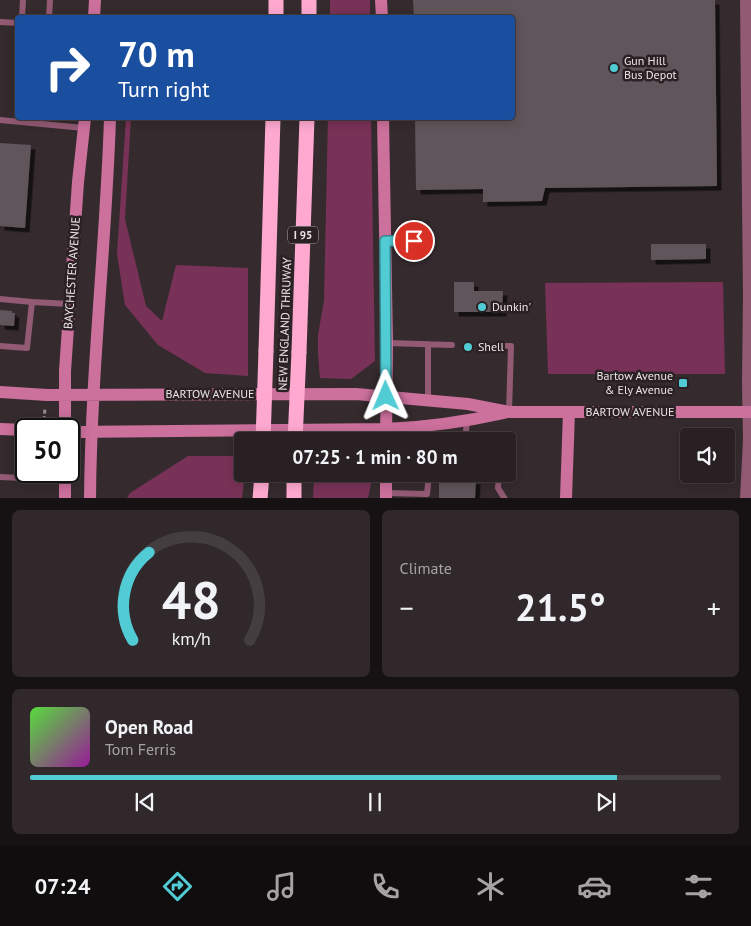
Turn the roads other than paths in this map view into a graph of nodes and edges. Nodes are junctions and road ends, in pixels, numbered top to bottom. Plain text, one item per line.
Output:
1 (23, 0) edge
2 (50, 0) edge
3 (95, 0) edge
4 (276, 0) edge
5 (309, 0) edge
6 (382, 0) edge
7 (746, 0) edge
8 (22, 15) edge
9 (49, 15) edge
10 (94, 15) edge
11 (276, 15) edge
12 (309, 15) edge
13 (382, 15) edge
14 (0, 22) edge
15 (15, 22) edge
16 (0, 120) edge
17 (24, 120) edge
18 (110, 120) edge
19 (273, 120) edge
20 (307, 120) edge
21 (383, 120) edge
22 (84, 123) edge
23 (385, 241) junction
24 (430, 241) dead end
25 (750, 296) edge
26 (0, 299) edge
27 (32, 302) junction
28 (70, 304) junction
29 (386, 343) junction
30 (428, 344) junction
31 (452, 345) dead end
32 (0, 346) edge
33 (493, 346) dead end
34 (0, 392) edge
35 (65, 395) junction
36 (94, 395) junction
37 (386, 396) junction
38 (428, 400) junction
39 (509, 412) junction
40 (570, 412) junction
41 (750, 412) edge
42 (65, 418) edge
43 (467, 421) junction
44 (0, 428) edge
45 (418, 428) junction
46 (15, 429) edge
47 (80, 432) edge
48 (92, 432) junction
49 (263, 432) edge
50 (296, 432) edge
51 (386, 432) edge
52 (400, 432) edge
53 (418, 432) edge
54 (466, 432) edge
55 (234, 433) edge
56 (0, 477) edge
57 (15, 477) edge
58 (261, 482) edge
59 (294, 482) edge
60 (386, 482) edge
61 (428, 482) edge
62 (498, 482) edge
63 (65, 483) edge
64 (386, 496) edge
65 (65, 498) edge
66 (90, 498) edge
67 (260, 498) edge
68 (294, 498) edge
69 (505, 498) edge
70 (566, 498) edge
71 (746, 498) edge

1 - 8 lane
2 - 9 lane
3 - 10 main road
4 - 11 highway
5 - 12 highway
6 - 13 main road
7 - 25 street
14 - 15 lane
16 - 17 lane
17 - 22 lane
18 - 36 main road
19 - 49 highway, NEW ENGLAND THRUWAY / I 95, bridge
20 - 50 highway, NEW ENGLAND THRUWAY / I 95, bridge
21 - 23 main road
22 - 28 main road, BAYCHESTER AVENUE
23 - 24 lane
23 - 29 main road
25 - 41 street
26 - 27 lane
27 - 28 lane
27 - 32 lane
28 - 35 main road, BAYCHESTER AVENUE
29 - 30 lane
29 - 37 main road
30 - 31 lane
30 - 38 lane
33 - 39 lane
34 - 35 main road, BARTOW AVENUE
35 - 36 main road, BARTOW AVENUE
35 - 42 main road, BAYCHESTER AVENUE
36 - 37 main road, BARTOW AVENUE
36 - 48 main road
37 - 38 main road, BARTOW AVENUE
37 - 51 main road
38 - 39 main road, BARTOW AVENUE
39 - 40 main road, BARTOW AVENUE
39 - 43 main road, BARTOW AVENUE
40 - 41 main road, BARTOW AVENUE
40 - 70 main road
41 - 71 street
43 - 45 main road, BARTOW AVENUE
43 - 54 lane
44 - 46 main road
45 - 52 main road, BARTOW AVENUE
45 - 53 lane
47 - 48 main road, BARTOW AVENUE
48 - 55 main road, BARTOW AVENUE
48 - 66 main road
56 - 57 lane
58 - 67 highway
59 - 68 highway
60 - 64 main road
61 - 64 lane
62 - 69 lane
63 - 65 main road

